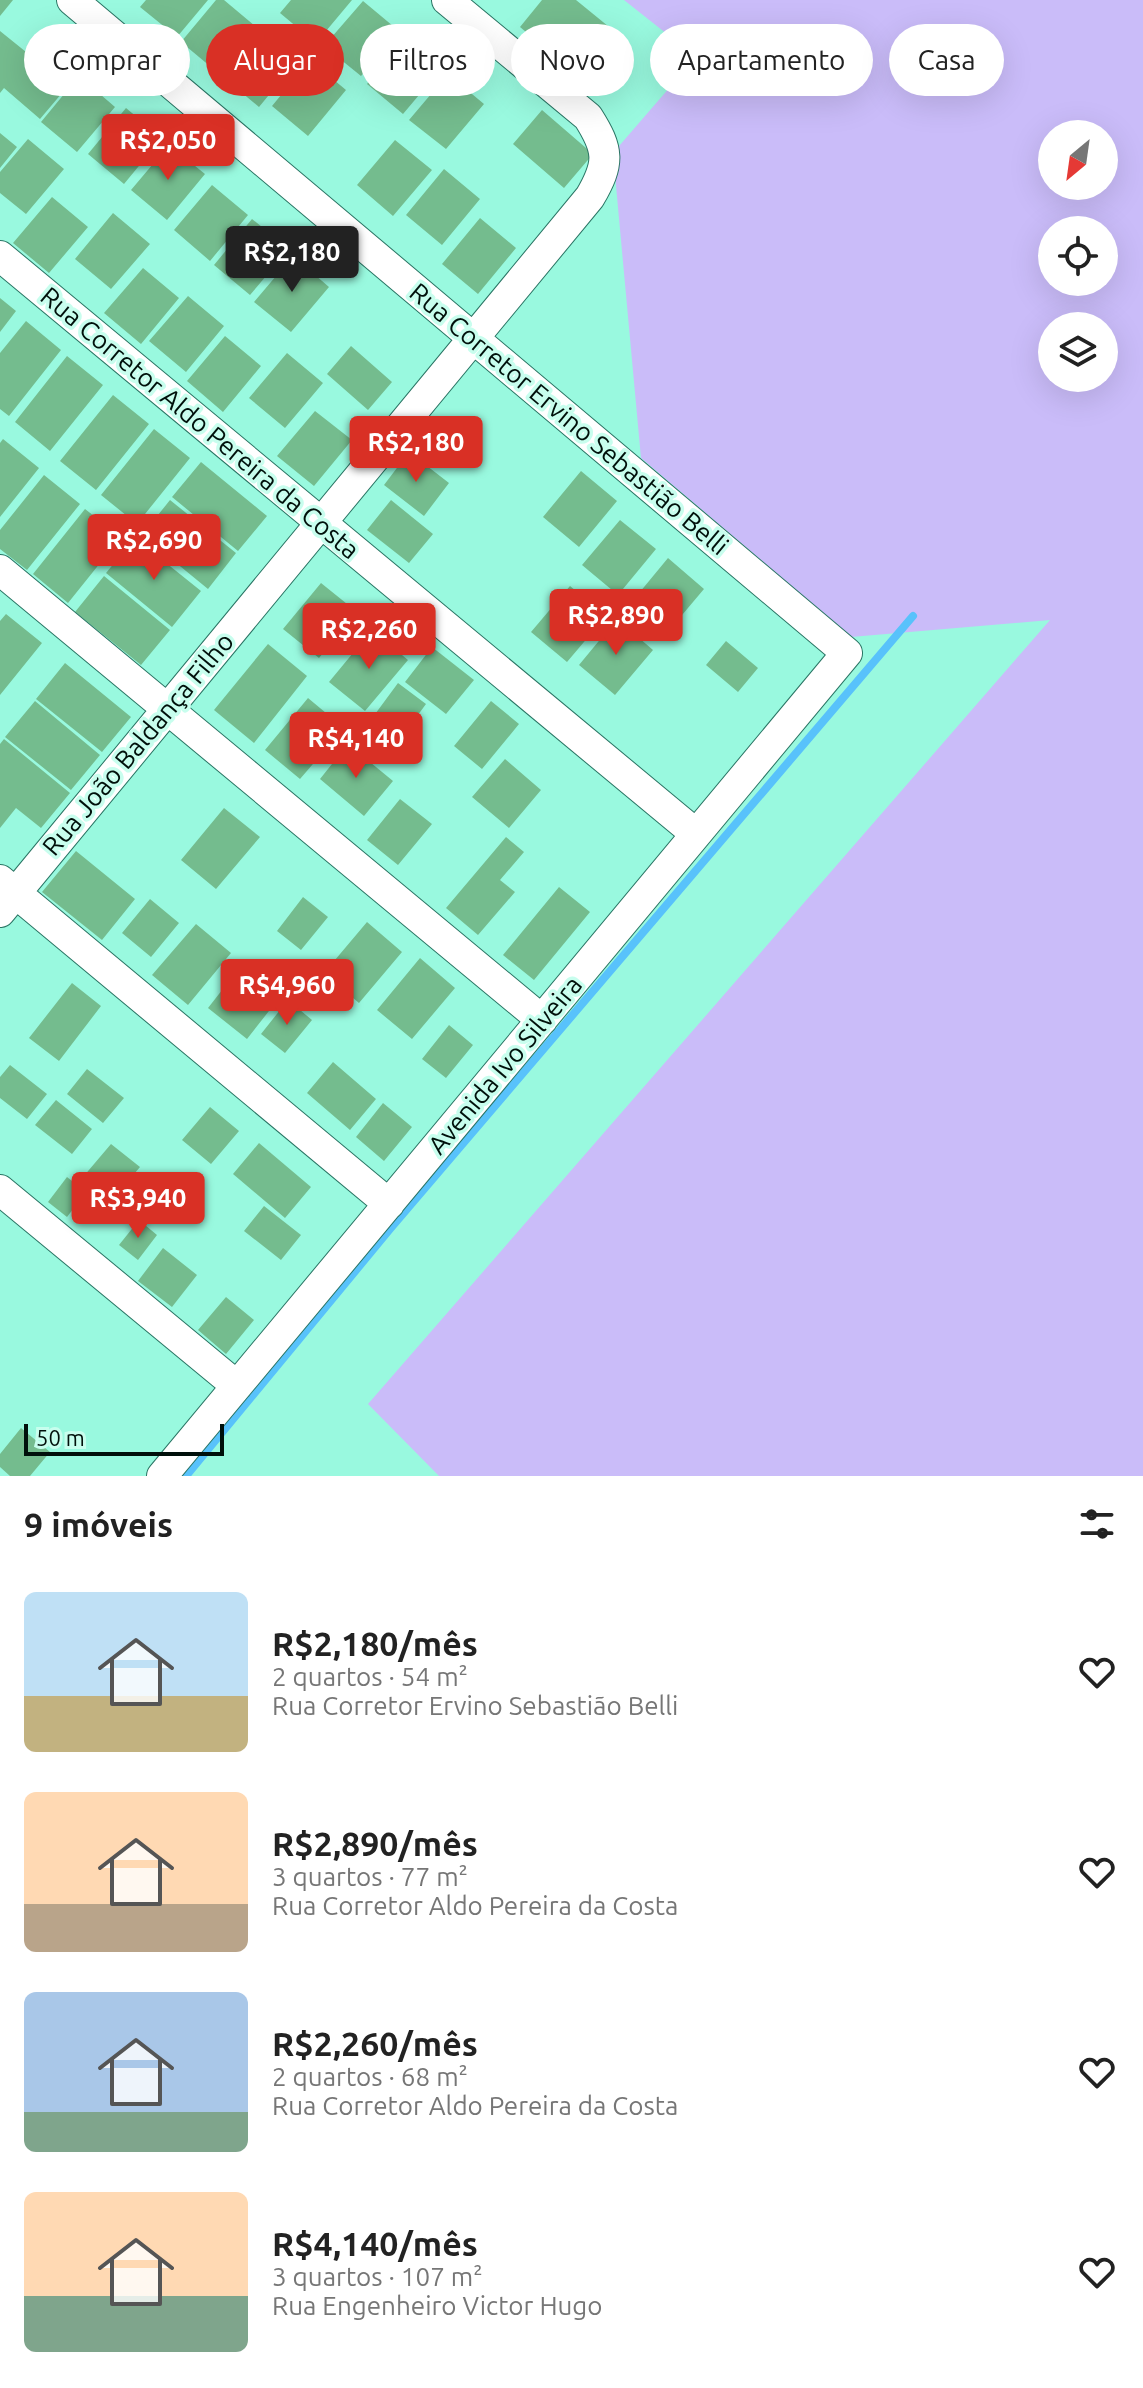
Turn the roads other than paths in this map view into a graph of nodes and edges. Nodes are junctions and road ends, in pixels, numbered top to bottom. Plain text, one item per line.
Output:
1 (72, 0) edge
2 (447, 0) edge
3 (0, 256) edge
4 (474, 338) junction
5 (321, 523) junction
6 (0, 570) edge
7 (847, 653) joint
8 (167, 709) junction
9 (696, 834) junction
10 (5, 895) edge
11 (542, 1020) junction
12 (0, 1190) edge
13 (389, 1204) junction
14 (237, 1386) junction
15 (162, 1476) edge

1 - 4 street, Rua Corretor Ervino Sebastião Belli
2 - 4 street, Rua João Baldança Filho
3 - 5 street, Rua Corretor Aldo Pereira da Costa
4 - 5 street, Rua João Baldança Filho
4 - 7 street, Rua Corretor Ervino Sebastião Belli
5 - 8 street, Rua João Baldança Filho
5 - 9 street, Rua Corretor Aldo Pereira da Costa
6 - 8 street
7 - 9 street, Avenida Ivo Silveira
8 - 10 street, Rua João Baldança Filho
8 - 11 street
9 - 11 street, Avenida Ivo Silveira
10 - 13 street
11 - 13 street, Avenida Ivo Silveira
12 - 14 street
13 - 14 street, Avenida Ivo Silveira
14 - 15 street, Avenida Ivo Silveira

